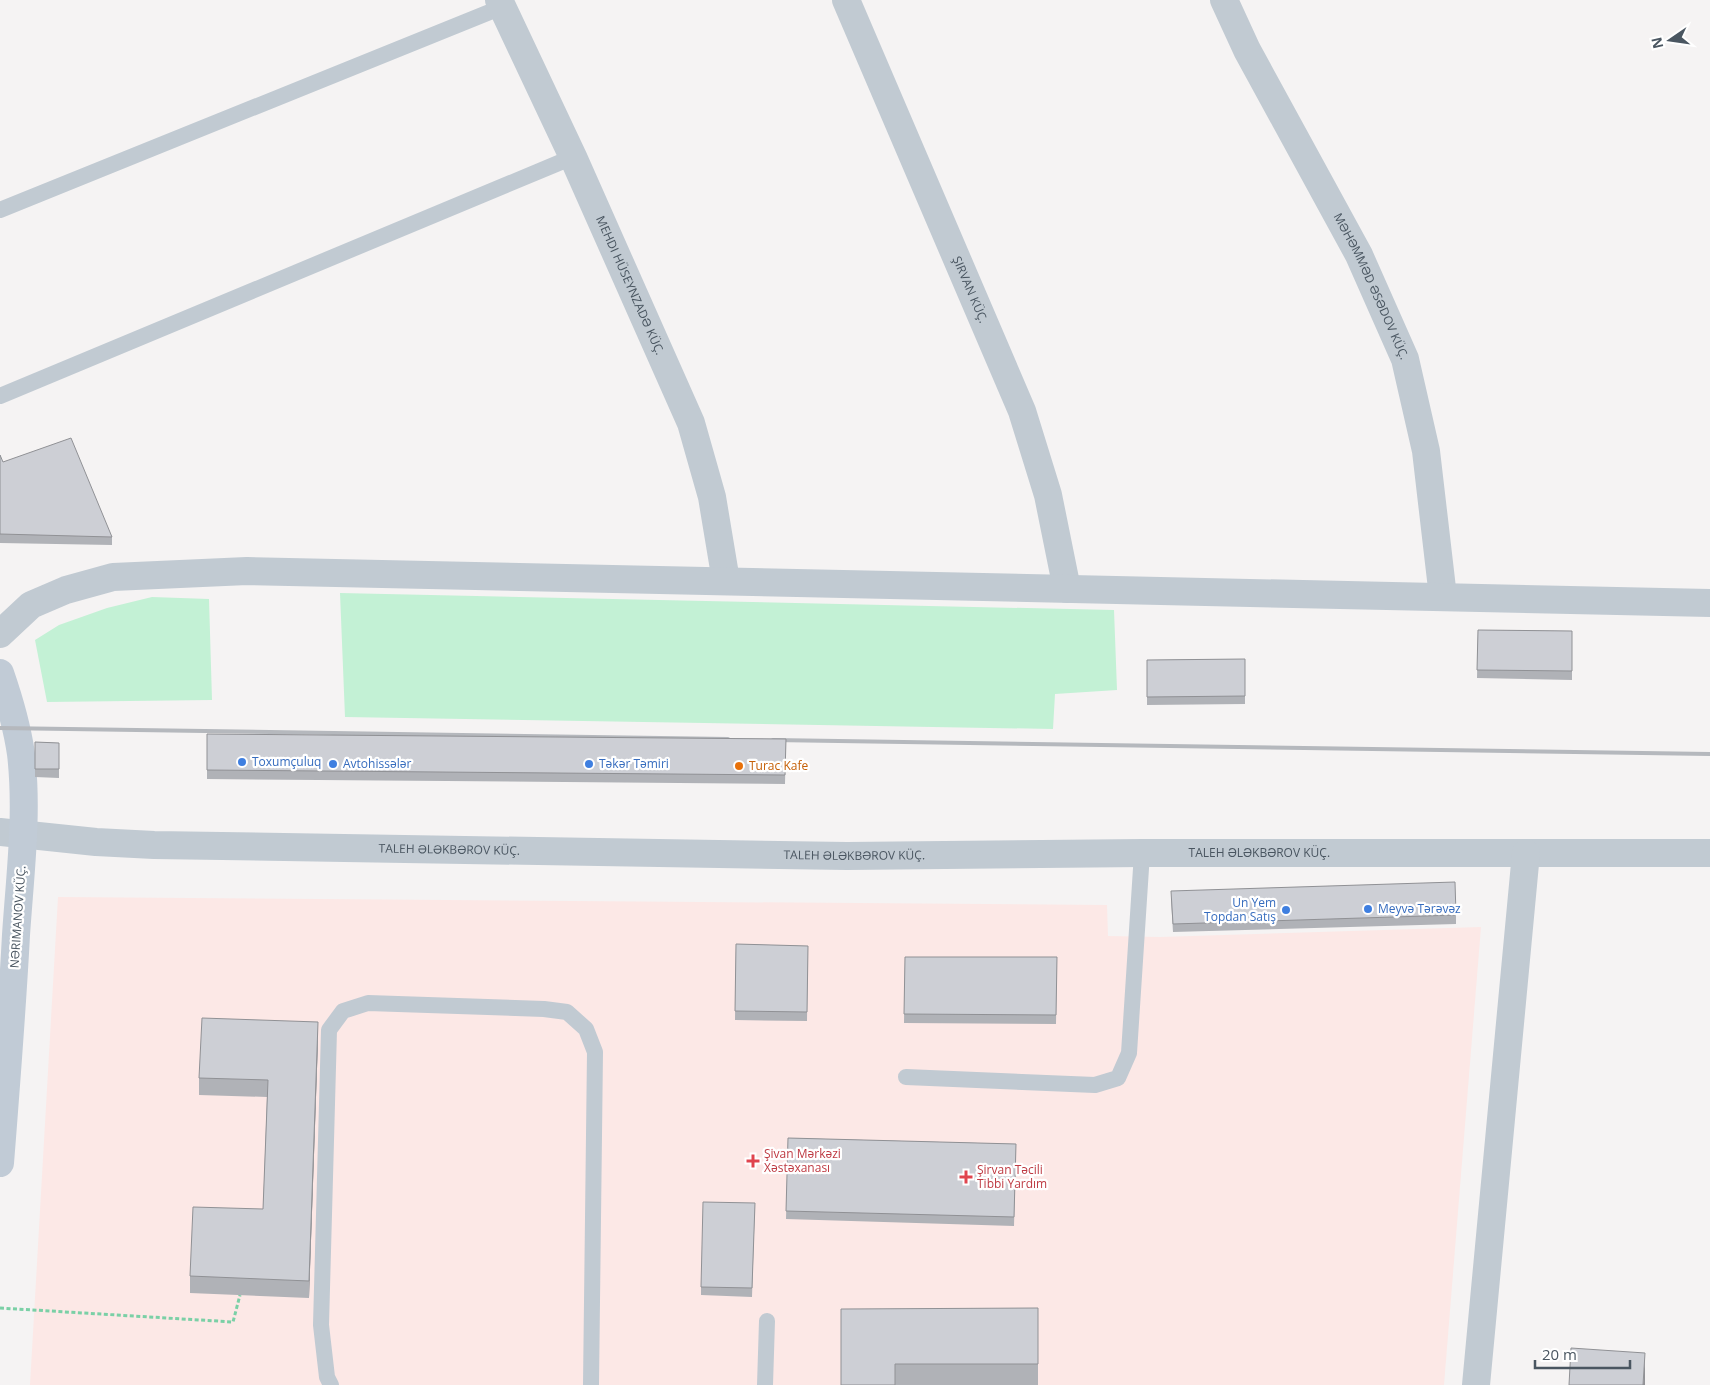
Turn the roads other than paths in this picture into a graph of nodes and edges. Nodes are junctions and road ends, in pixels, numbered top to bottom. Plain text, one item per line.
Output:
1 (846, 0) edge
2 (1224, 0) edge
3 (501, 3) edge
4 (573, 157) junction
5 (0, 210) edge
6 (0, 396) edge
7 (726, 581) junction
8 (1068, 589) junction
9 (1443, 597) junction
10 (1710, 603) edge
11 (0, 634) edge
12 (0, 673) edge
13 (11, 834) edge
14 (1142, 852) junction
15 (1710, 852) edge
16 (1526, 853) junction
17 (906, 1077) dead end
18 (0, 1163) edge
19 (767, 1321) dead end
20 (331, 1385) edge
21 (591, 1385) edge
22 (765, 1385) edge
23 (1476, 1385) edge

1 - 8 street, ŞIRVAN KÜÇ.
2 - 9 street, MƏHƏMMƏD ƏSƏDOV KÜÇ.
3 - 4 street, MEHDI HÜSEYNZADƏ KÜÇ.
3 - 5 lane
4 - 6 lane
4 - 7 street, MEHDI HÜSEYNZADƏ KÜÇ.
7 - 8 street
7 - 11 street
8 - 9 street
9 - 10 street
12 - 13 main road, NƏRIMANOV KÜÇ.
13 - 14 street, TALEH ƏLƏKBƏROV KÜÇ.
13 - 18 main road, NƏRIMANOV KÜÇ.
14 - 16 street, TALEH ƏLƏKBƏROV KÜÇ.
14 - 17 lane
15 - 16 street, TALEH ƏLƏKBƏROV KÜÇ.
16 - 23 street
19 - 22 lane
20 - 21 lane

